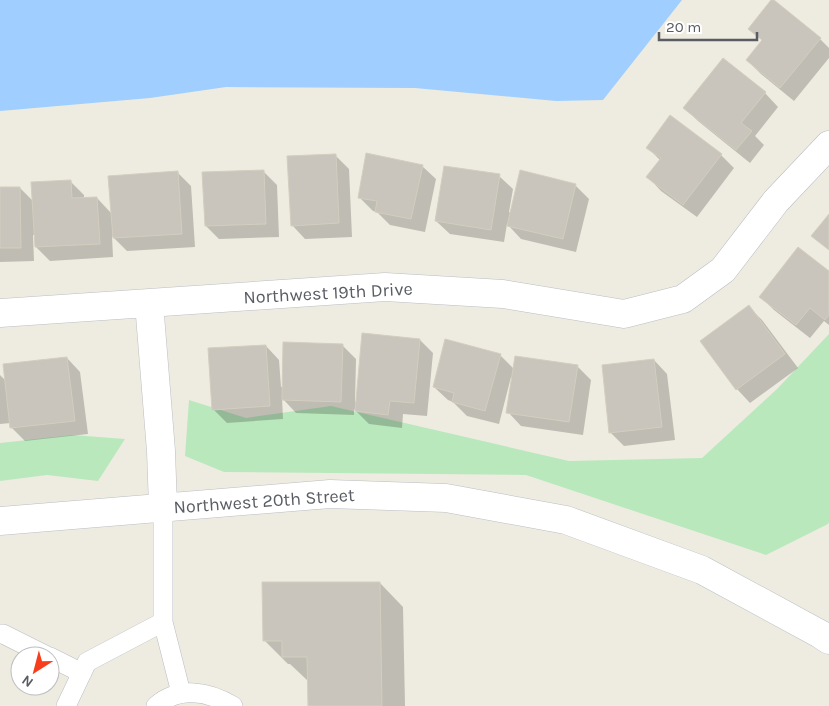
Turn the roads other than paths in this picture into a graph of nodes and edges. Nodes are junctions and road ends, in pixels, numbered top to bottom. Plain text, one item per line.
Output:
1 (829, 145) edge
2 (149, 303) junction
3 (0, 314) edge
4 (163, 507) junction
5 (0, 521) edge
6 (163, 622) junction
7 (826, 631) edge
8 (0, 634) edge
9 (27, 646) edge
10 (60, 662) edge
11 (82, 673) junction
12 (181, 693) junction
13 (66, 706) edge
14 (156, 706) edge
15 (233, 706) edge

1 - 2 street, Northwest 19th Drive
2 - 3 street, Northwest 19th Drive
2 - 4 street
4 - 5 street, Northwest 20th Street
4 - 6 lane
4 - 7 street, Northwest 20th Street
6 - 11 lane
6 - 12 lane
8 - 9 lane
10 - 11 lane
11 - 13 lane
12 - 14 lane
12 - 15 lane

